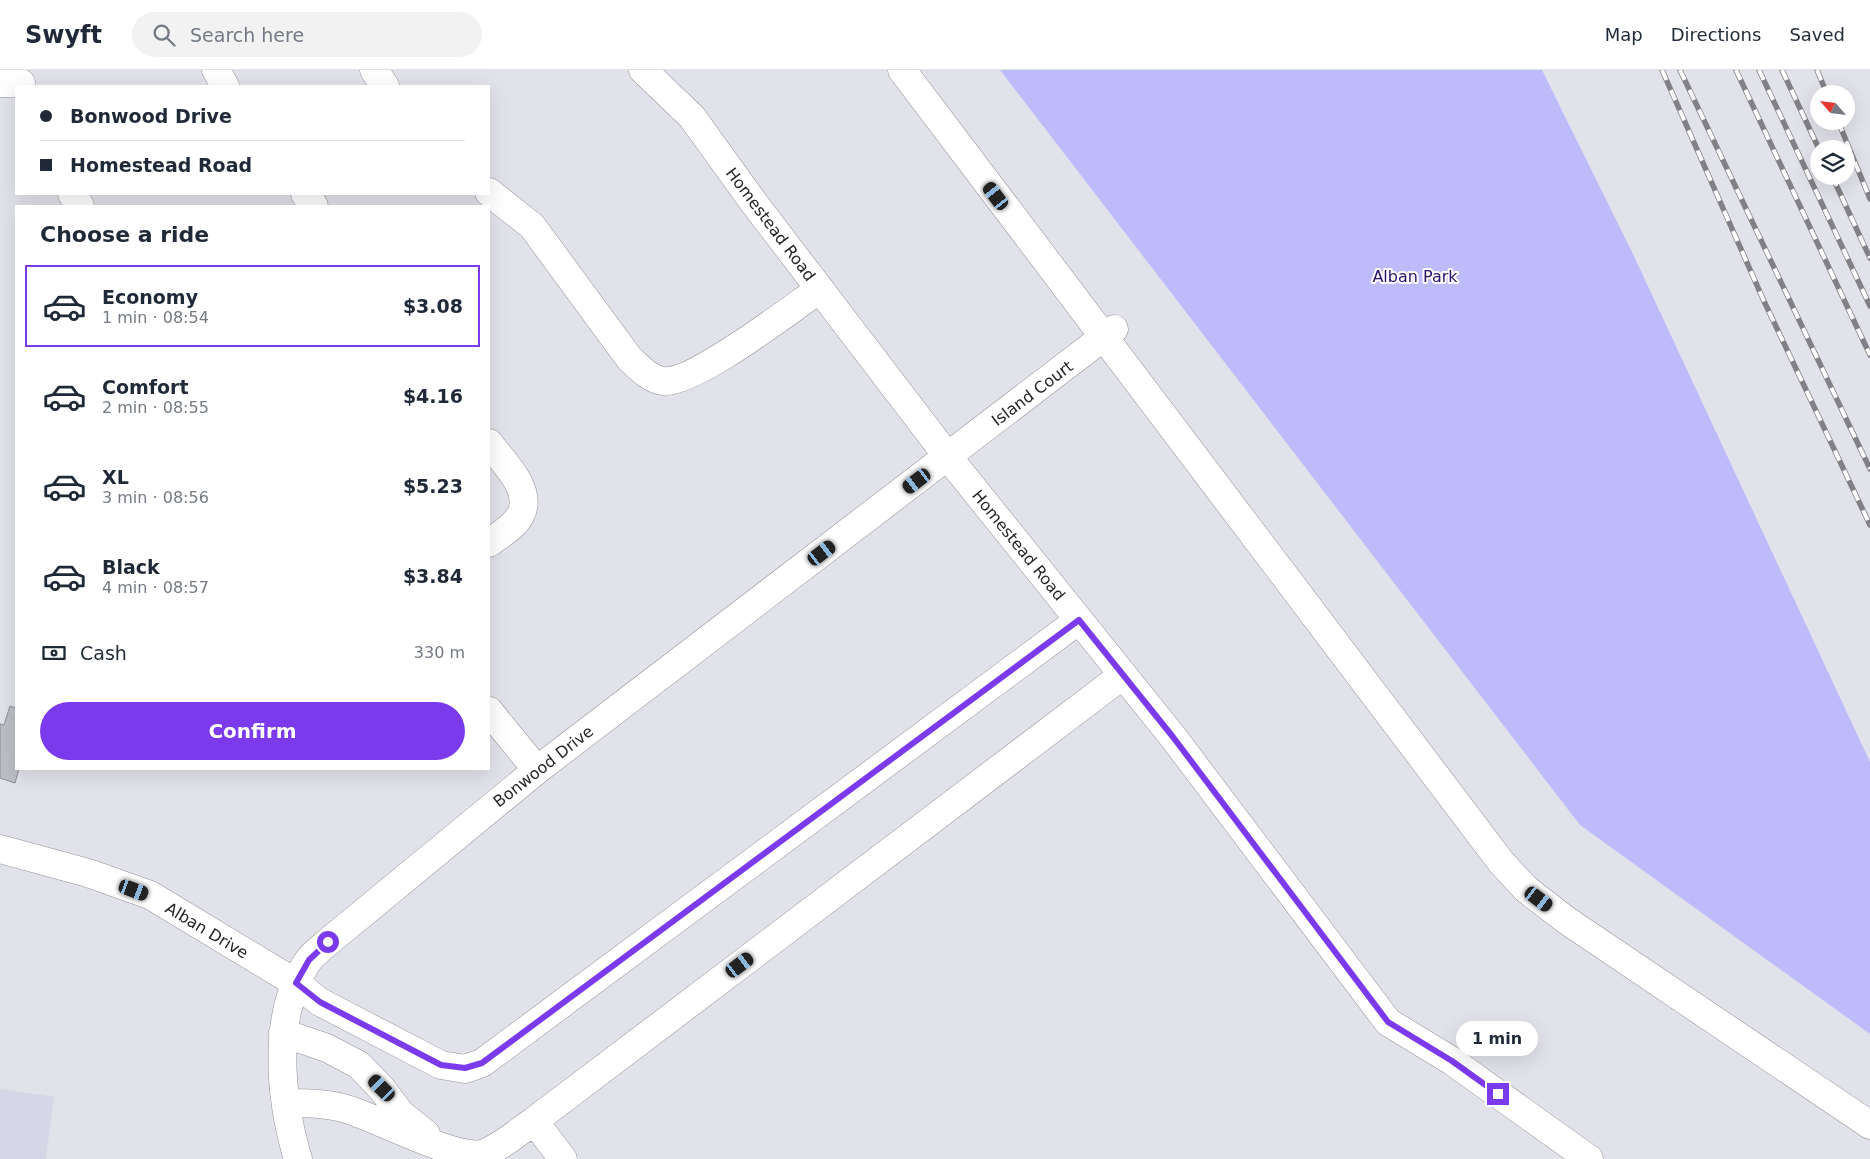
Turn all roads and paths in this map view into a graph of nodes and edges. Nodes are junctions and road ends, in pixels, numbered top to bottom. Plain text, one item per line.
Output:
1 (216, 70) edge
2 (374, 70) edge
3 (643, 70) edge
4 (902, 70) edge
5 (224, 85) edge
6 (384, 85) edge
7 (490, 193) edge
8 (820, 289) junction
9 (1109, 334) junction
10 (490, 444) edge
11 (948, 457) junction
12 (490, 542) edge
13 (1079, 620) junction
14 (1123, 675) junction
15 (490, 712) edge
16 (537, 770) junction
17 (0, 849) edge
18 (296, 983) junction
19 (283, 1033) junction
20 (286, 1102) junction
21 (534, 1121) junction
22 (1870, 1125) edge
23 (448, 1151) junction
24 (298, 1159) edge
25 (563, 1159) edge
26 (1589, 1159) edge

1 - 5 street
2 - 6 street
3 - 8 street, Homestead Road
4 - 9 street
7 - 8 street
8 - 11 street, Homestead Road
9 - 11 street, Island Court
9 - 22 street
10 - 12 street
11 - 13 street, Homestead Road
11 - 16 street, Bonwood Drive
13 - 14 street, Homestead Road
13 - 18 street, Alban Drive
14 - 21 street
14 - 26 street, Homestead Road
15 - 16 street
16 - 18 street, Bonwood Drive
17 - 18 street, Alban Drive
18 - 19 street, Bonwood Drive
19 - 20 street, Bonwood Drive
19 - 23 street
20 - 23 street
20 - 24 street, Bonwood Drive
21 - 23 street
21 - 25 street

